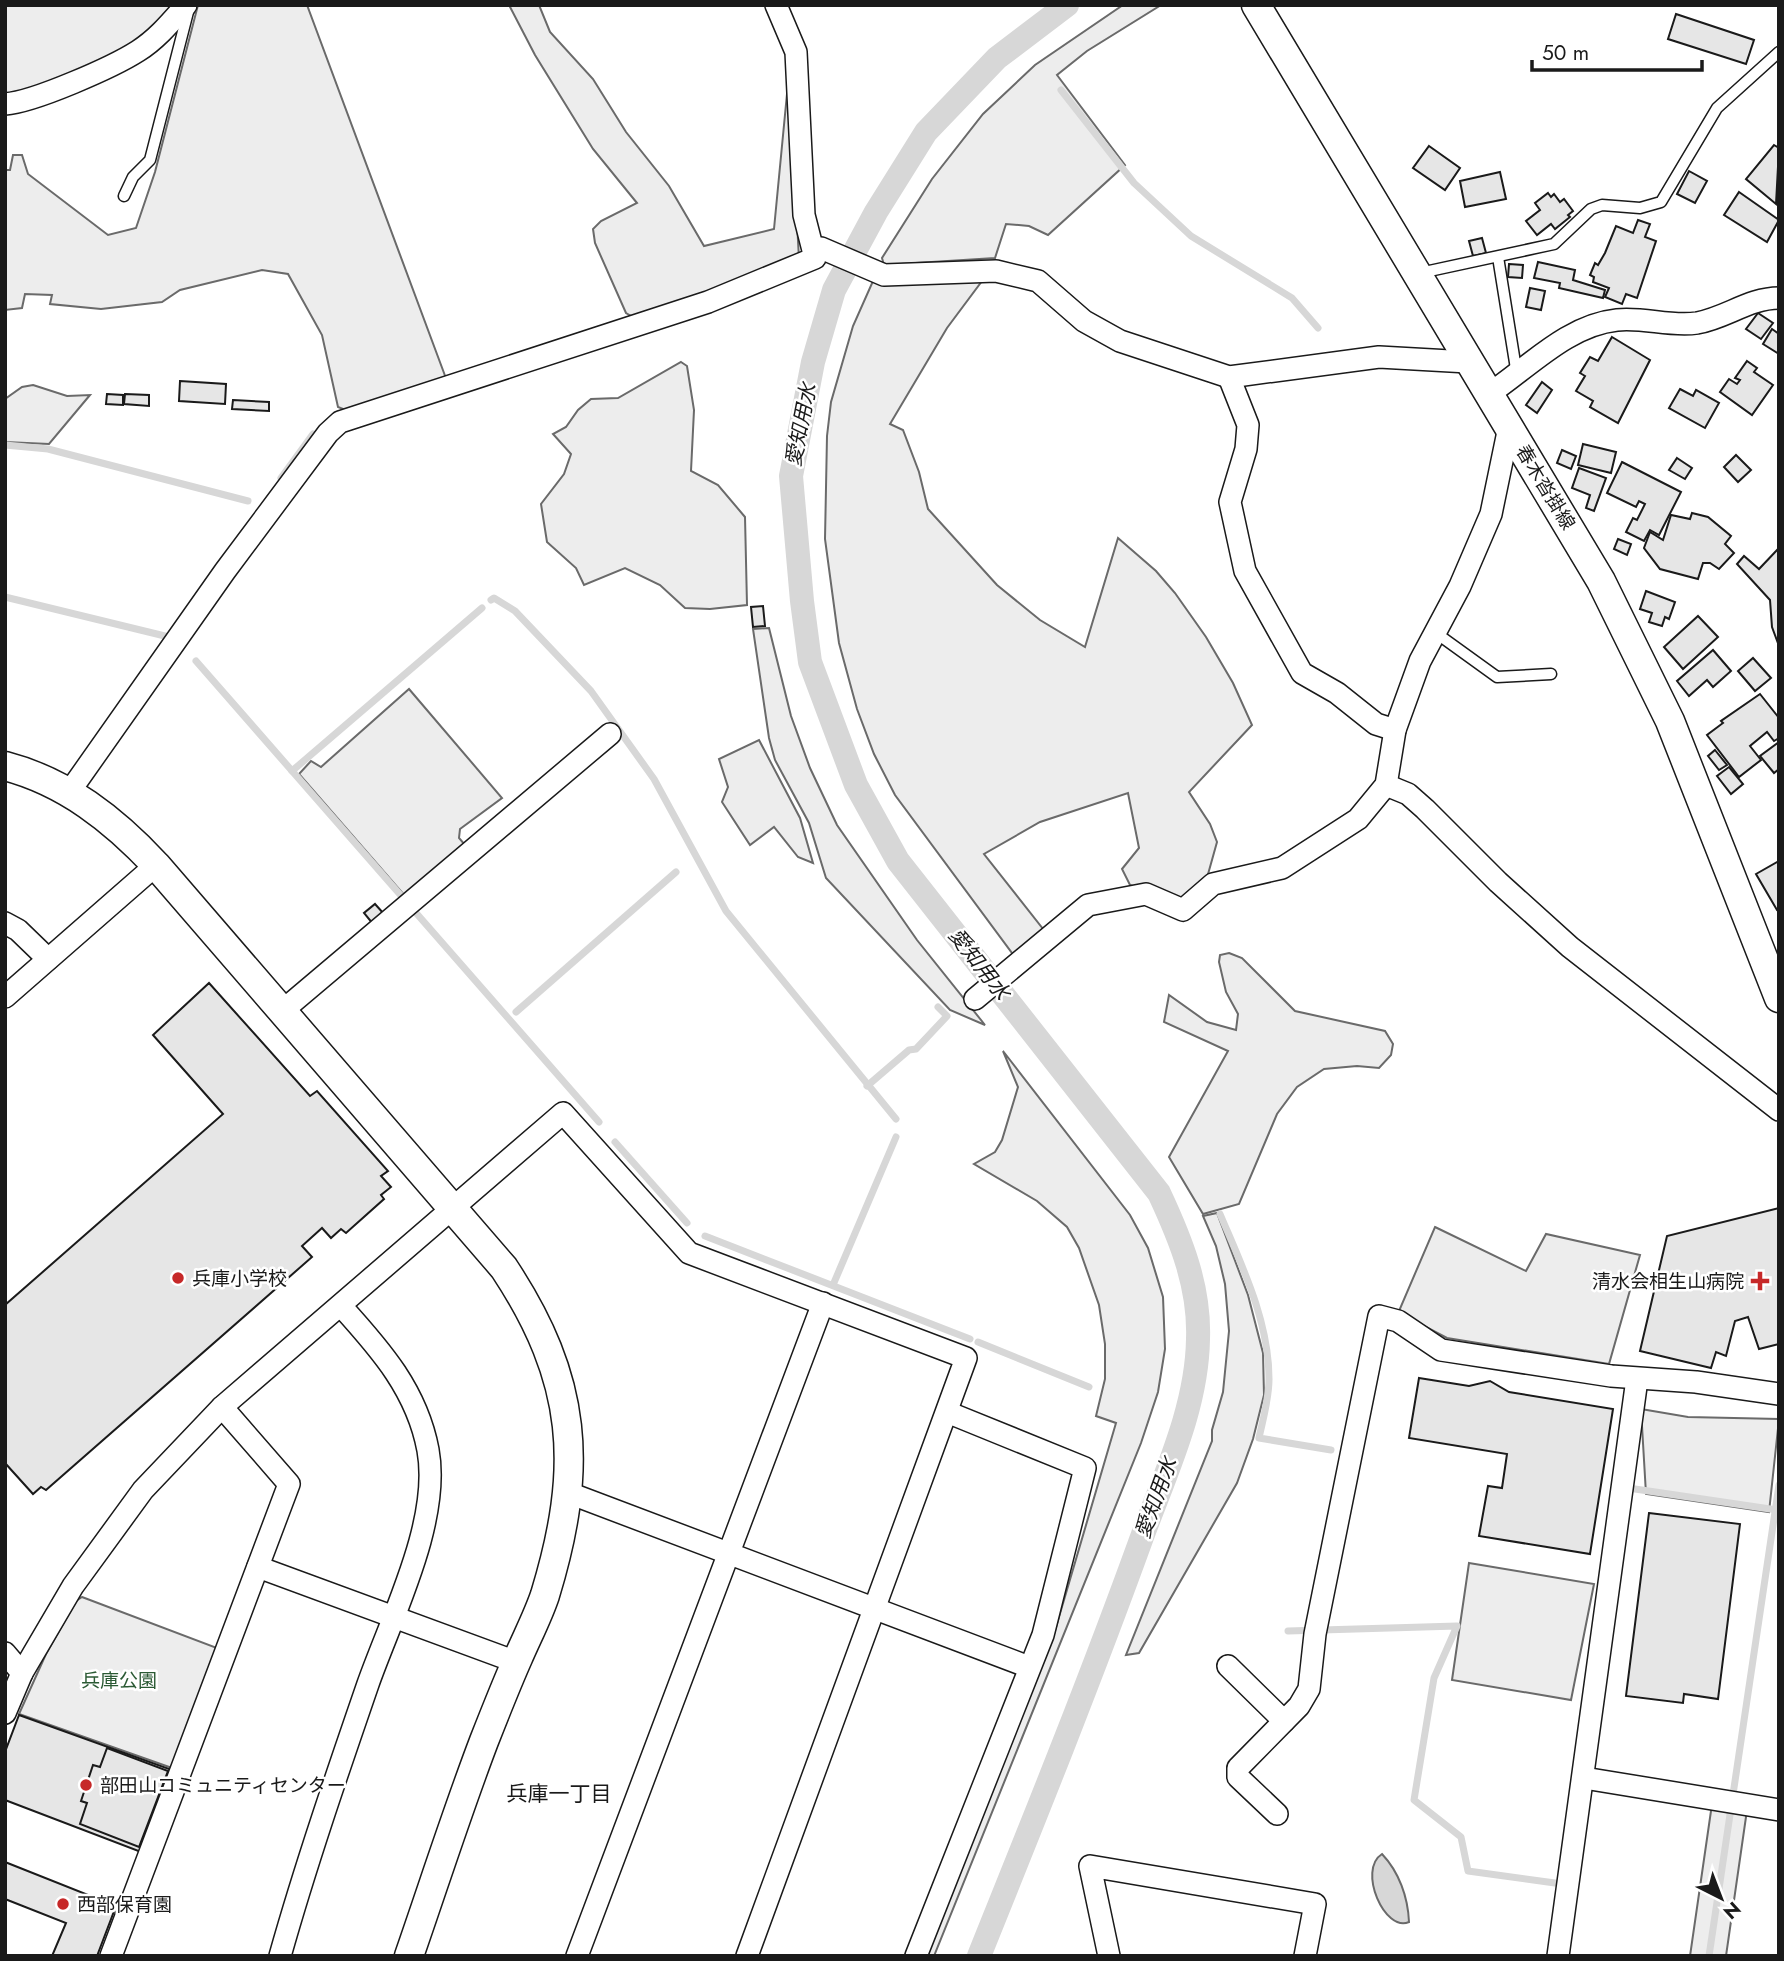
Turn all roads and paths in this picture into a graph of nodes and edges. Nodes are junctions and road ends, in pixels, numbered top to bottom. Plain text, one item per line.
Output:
1 (188, 5) edge
2 (776, 5) edge
3 (1256, 5) edge
4 (1779, 52) edge
5 (5, 104) edge
6 (124, 196) dead end
7 (821, 248) dead end
8 (1498, 257) junction
9 (1417, 274) junction
10 (1779, 298) edge
11 (1468, 362) junction
12 (1517, 376) junction
13 (1229, 377) junction
14 (1489, 394) junction
15 (1509, 427) junction
16 (1436, 633) junction
17 (1551, 674) dead end
18 (1395, 730) junction
19 (610, 734) dead end
20 (5, 766) edge
21 (1386, 785) junction
22 (70, 791) junction
23 (156, 865) junction
24 (5, 923) edge
25 (48, 959) junction
26 (5, 997) edge
27 (1779, 998) edge
28 (975, 999) dead end
29 (281, 1012) junction
30 (1779, 1110) edge
31 (455, 1209) junction
32 (823, 1303) junction
33 (342, 1307) junction
34 (1637, 1378) junction
35 (1779, 1394) edge
36 (222, 1407) junction
37 (947, 1412) junction
38 (569, 1493) junction
39 (727, 1552) junction
40 (258, 1567) junction
41 (877, 1608) junction
42 (392, 1615) junction
43 (5, 1653) edge
44 (516, 1662) junction
45 (1228, 1666) dead end
46 (1029, 1667) junction
47 (22, 1673) junction
48 (5, 1713) edge
49 (1284, 1721) junction
50 (1584, 1778) junction
51 (1779, 1810) edge
52 (1277, 1814) dead end
53 (111, 1956) edge
54 (280, 1956) edge
55 (409, 1956) edge
56 (577, 1956) edge
57 (747, 1956) edge
58 (916, 1956) edge
59 (1109, 1956) edge
60 (1305, 1956) edge
61 (1558, 1956) edge

1 - 5 street
1 - 6 lane
2 - 22 street
3 - 9 street, 春木沓掛線
4 - 8 lane
7 - 13 street
8 - 9 lane
8 - 12 lane
9 - 11 street, 春木沓掛線
10 - 12 street
11 - 13 street
11 - 14 street, 春木沓掛線
12 - 14 street
13 - 18 street
14 - 15 street, 春木沓掛線
15 - 16 street
15 - 27 street, 春木沓掛線
16 - 17 lane
16 - 18 street
18 - 21 street
19 - 29 street
20 - 22 street
21 - 28 street
21 - 30 street
22 - 23 street
23 - 25 street
23 - 29 street
24 - 25 street
25 - 26 street
29 - 31 street
31 - 32 street
31 - 33 street
31 - 38 street
32 - 37 street
32 - 39 street
33 - 36 street
33 - 42 street
34 - 35 street
34 - 49 street
34 - 50 street
36 - 40 street
36 - 47 street
37 - 41 street
37 - 46 street
38 - 39 street
38 - 44 street
39 - 41 street
39 - 56 street
40 - 42 street
40 - 53 street
41 - 46 street
41 - 57 street
42 - 44 street
42 - 54 street
43 - 47 street
44 - 55 street
45 - 49 street
46 - 58 street
47 - 48 street
49 - 52 street
50 - 51 street
50 - 61 street
59 - 60 street

